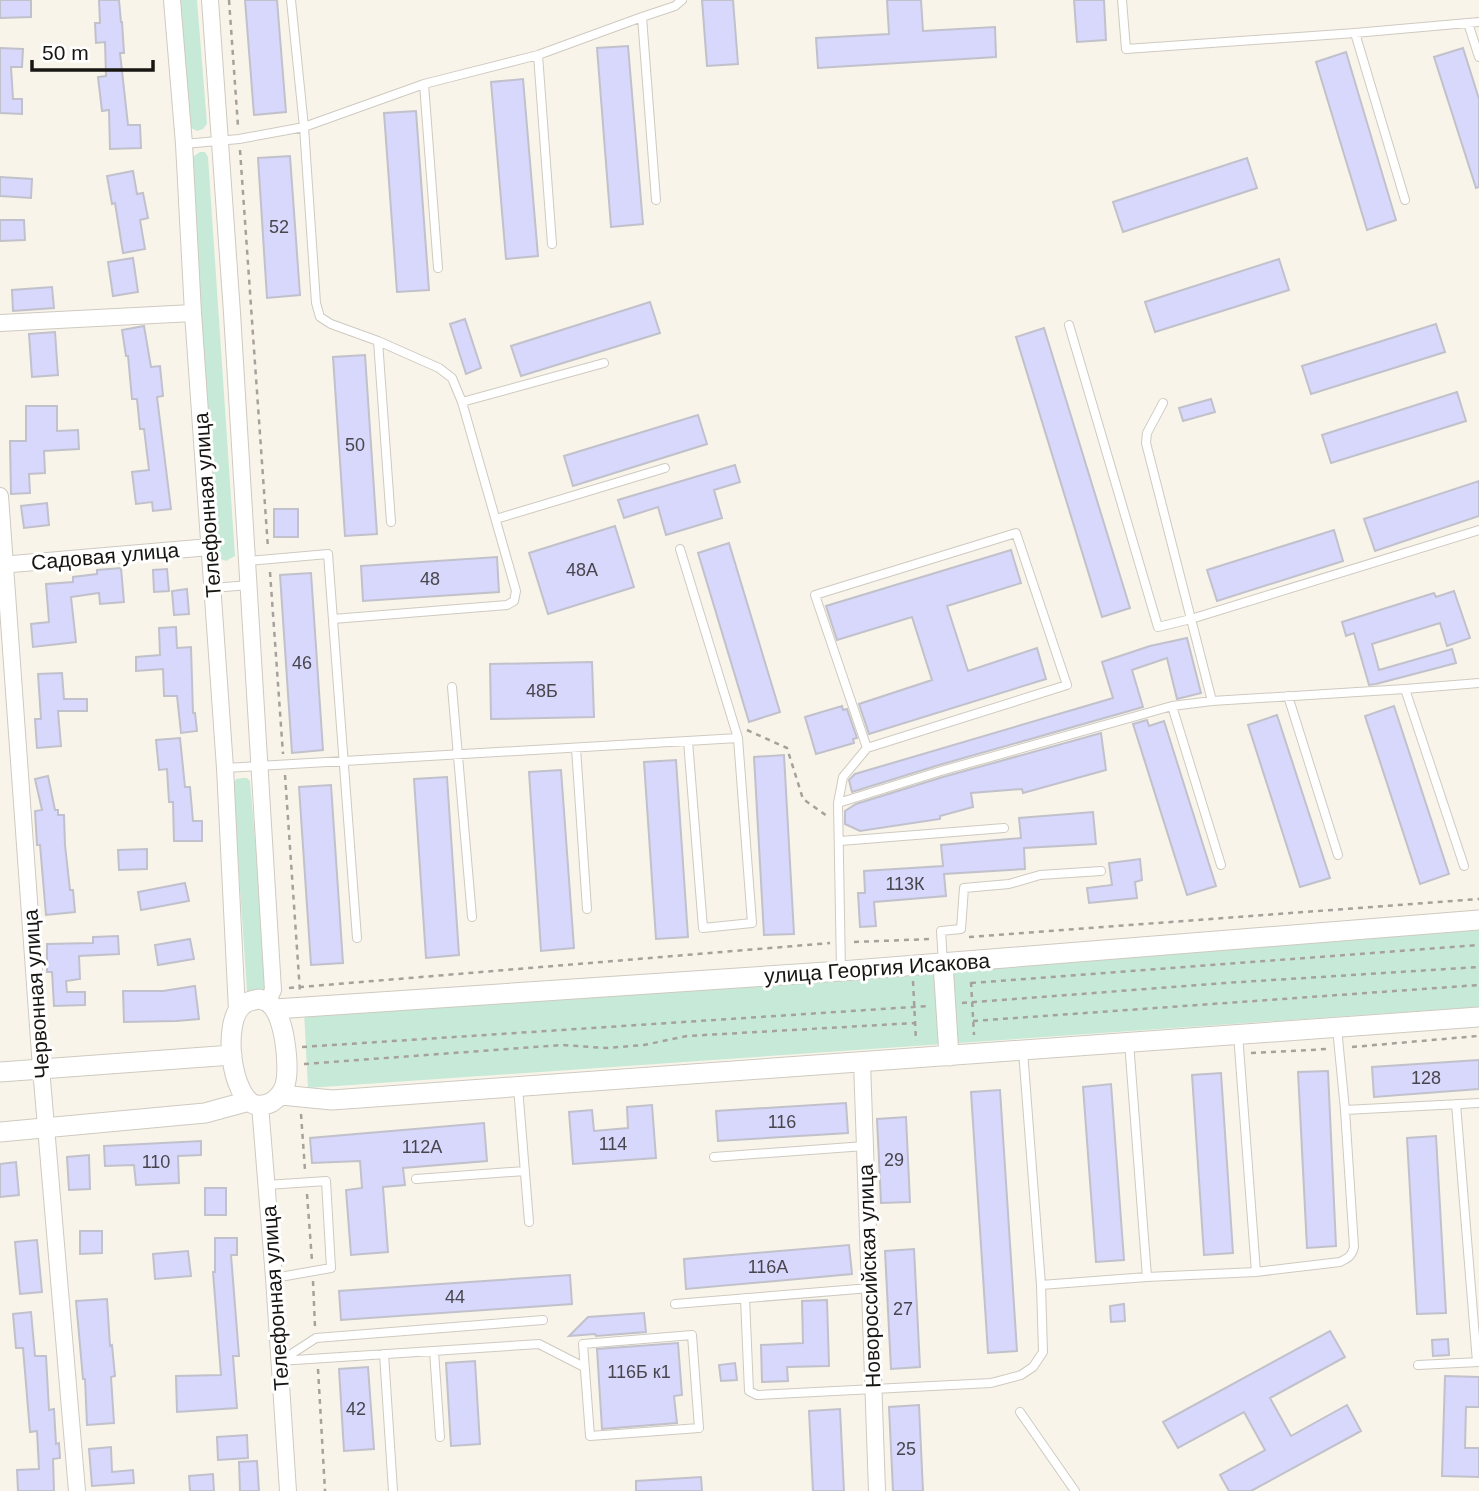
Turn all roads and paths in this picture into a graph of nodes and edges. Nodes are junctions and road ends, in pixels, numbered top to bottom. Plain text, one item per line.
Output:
1 (172, 0) edge
2 (210, 0) edge
3 (229, 0) edge
4 (290, 0) edge
5 (682, 0) edge
6 (1122, 0) edge
7 (642, 17) junction
8 (1479, 22) edge
9 (1468, 23) junction
10 (1355, 33) junction
11 (538, 55) junction
12 (1479, 57) edge
13 (424, 84) junction
14 (304, 127) junction
15 (239, 139) junction
16 (219, 141) junction
17 (184, 144) junction
18 (656, 200) dead end
19 (1405, 200) dead end
20 (552, 244) dead end
21 (438, 268) dead end
22 (193, 313) junction
23 (0, 323) edge
24 (1069, 325) dead end
25 (378, 341) junction
26 (604, 363) dead end
27 (462, 402) junction
28 (1163, 403) dead end
29 (665, 468) dead end
30 (0, 496) edge
31 (496, 519) junction
32 (391, 522) dead end
33 (1479, 530) edge
34 (210, 547) junction
35 (680, 549) dead end
36 (269, 559) junction
37 (247, 561) junction
38 (2, 565) edge
39 (248, 585) junction
40 (213, 588) junction
41 (333, 619) junction
42 (1191, 619) junction
43 (1479, 683) edge
44 (452, 687) dead end
45 (1405, 689) junction
46 (1288, 696) junction
47 (1212, 701) junction
48 (1172, 706) junction
49 (735, 725) junction
50 (738, 738) junction
51 (688, 741) junction
52 (576, 748) junction
53 (867, 748) junction
54 (458, 755) junction
55 (344, 762) junction
56 (284, 765) junction
57 (258, 766) junction
58 (225, 768) junction
59 (838, 803) junction
60 (839, 824) junction
61 (1004, 828) dead end
62 (839, 841) junction
63 (1338, 855) dead end
64 (1221, 865) dead end
65 (1464, 866) dead end
66 (1101, 871) dead end
67 (1479, 899) edge
68 (587, 909) dead end
69 (472, 917) dead end
70 (1479, 920) edge
71 (357, 938) dead end
72 (941, 939) junction
73 (842, 942) junction
74 (1479, 945) edge
75 (970, 961) junction
76 (943, 963) junction
77 (912, 965) junction
78 (1479, 967) edge
79 (841, 971) junction
80 (971, 982) junction
81 (1479, 985) edge
82 (300, 987) junction
83 (272, 1000) junction
84 (972, 1003) junction
85 (946, 1005) junction
86 (914, 1007) junction
87 (237, 1010) junction
88 (1479, 1017) edge
89 (973, 1021) junction
90 (915, 1023) junction
91 (1337, 1028) junction
92 (1238, 1034) junction
93 (1129, 1041) junction
94 (300, 1047) dead end
95 (1023, 1050) junction
96 (975, 1054) junction
97 (232, 1055) junction
98 (949, 1056) junction
99 (917, 1058) junction
100 (862, 1062) junction
101 (300, 1064) dead end
102 (41, 1068) junction
103 (0, 1072) edge
104 (519, 1087) junction
105 (281, 1095) junction
106 (255, 1103) junction
107 (1479, 1103) edge
108 (1456, 1104) junction
109 (1345, 1110) junction
110 (301, 1118) dead end
111 (47, 1128) junction
112 (0, 1132) edge
113 (865, 1146) junction
114 (714, 1157) dead end
115 (525, 1171) junction
116 (416, 1179) dead end
117 (306, 1182) junction
118 (267, 1185) junction
119 (529, 1222) dead end
120 (313, 1271) junction
121 (1256, 1272) junction
122 (1147, 1277) junction
123 (274, 1278) junction
124 (1041, 1285) junction
125 (870, 1288) junction
126 (745, 1298) junction
127 (675, 1304) dead end
128 (543, 1320) dead end
129 (316, 1338) junction
130 (434, 1351) junction
131 (384, 1354) junction
132 (317, 1359) junction
133 (279, 1361) junction
134 (1478, 1362) edge
135 (1418, 1365) dead end
136 (584, 1367) junction
137 (874, 1390) junction
138 (1020, 1412) dead end
139 (440, 1437) dead end
140 (77, 1491) edge
141 (288, 1491) edge
142 (325, 1491) edge
143 (393, 1491) edge
144 (877, 1491) edge
145 (1075, 1491) edge

1 - 17 street, Телефонная улица
2 - 16 street, Телефонная улица
3 - 15 path
4 - 14 lane
5 - 7 lane
6 - 10 lane
7 - 11 lane
7 - 18 lane
8 - 9 lane
9 - 10 lane
9 - 12 lane
10 - 19 lane
11 - 13 lane
11 - 20 lane
13 - 14 lane
13 - 21 lane
14 - 15 lane
14 - 25 lane
15 - 16 lane
15 - 36 path
16 - 17 lane
16 - 37 street, Телефонная улица
17 - 22 street, Телефонная улица
22 - 23 street
22 - 34 street, Телефонная улица
24 - 42 lane
25 - 27 lane
25 - 32 lane
26 - 27 lane
27 - 31 lane
28 - 42 lane
29 - 31 lane
30 - 38 street, Червонная улица
31 - 41 lane
33 - 42 lane
34 - 38 street, Садовая улица
34 - 40 street, Телефонная улица
35 - 49 lane
36 - 37 lane
36 - 41 lane
36 - 56 path
37 - 39 street, Телефонная улица
38 - 102 street, Червонная улица
39 - 40 lane
39 - 57 street, Телефонная улица
40 - 58 street, Телефонная улица
41 - 55 lane
42 - 47 lane
43 - 45 lane
44 - 54 lane
45 - 46 lane
45 - 65 lane
46 - 47 lane
46 - 63 lane
47 - 48 lane
48 - 59 lane
48 - 64 lane
49 - 50 lane
49 - 60 path
50 - 51 lane
50 - 51 lane
51 - 52 lane
52 - 54 lane
52 - 68 lane
53 - 53 lane
53 - 59 lane
54 - 55 lane
54 - 69 lane
55 - 56 lane
55 - 71 lane
56 - 57 lane
56 - 82 path
57 - 58 lane
57 - 83 street, Телефонная улица
58 - 87 street, Телефонная улица
59 - 60 lane
60 - 62 lane
61 - 62 lane
62 - 73 lane
66 - 72 lane
67 - 75 path
70 - 75 street, улица Георгия Исакова
72 - 73 path
72 - 76 lane
73 - 79 lane
73 - 82 path
74 - 80 path
75 - 76 street, улица Георгия Исакова
75 - 80 path
76 - 77 street, улица Георгия Исакова
76 - 85 street
77 - 79 street, улица Георгия Исакова
77 - 86 path
78 - 84 path
79 - 83 street, улица Георгия Исакова
80 - 84 path
81 - 89 path
82 - 83 path
83 - 87 street, улица Георгия Исакова
83 - 105 street
84 - 85 path
84 - 89 path
85 - 86 path
85 - 98 street
86 - 90 path
86 - 94 path
87 - 97 street
88 - 91 street
89 - 96 path
90 - 99 path
90 - 101 path
91 - 92 street
91 - 109 lane
92 - 93 street
92 - 121 lane
93 - 95 street
93 - 122 lane
95 - 96 street
95 - 124 lane
96 - 98 street
97 - 102 street
97 - 106 street
98 - 99 street
99 - 100 street
100 - 104 street
100 - 113 street, Новороссийская улица
102 - 103 street
102 - 111 street, Червонная улица
104 - 105 street
104 - 115 lane
105 - 106 street
106 - 111 street
106 - 118 street, Телефонная улица
107 - 108 lane
108 - 109 lane
108 - 134 lane
109 - 121 lane
110 - 117 path
111 - 112 street
111 - 140 street, Червонная улица
113 - 114 lane
113 - 125 street, Новороссийская улица
115 - 116 lane
115 - 119 lane
117 - 118 lane
117 - 120 path
117 - 120 lane
118 - 123 street, Телефонная улица
120 - 123 lane
120 - 129 path
121 - 122 lane
122 - 124 lane
123 - 133 street, Телефонная улица
124 - 137 lane
125 - 126 lane
125 - 137 street, Новороссийская улица
126 - 127 lane
126 - 137 lane
128 - 129 lane
129 - 133 lane
130 - 131 lane
130 - 136 lane
130 - 139 lane
131 - 132 lane
131 - 143 lane
132 - 133 lane
132 - 142 path
133 - 141 street, Телефонная улица
134 - 135 lane
136 - 136 lane
137 - 144 street, Новороссийская улица
138 - 145 lane

